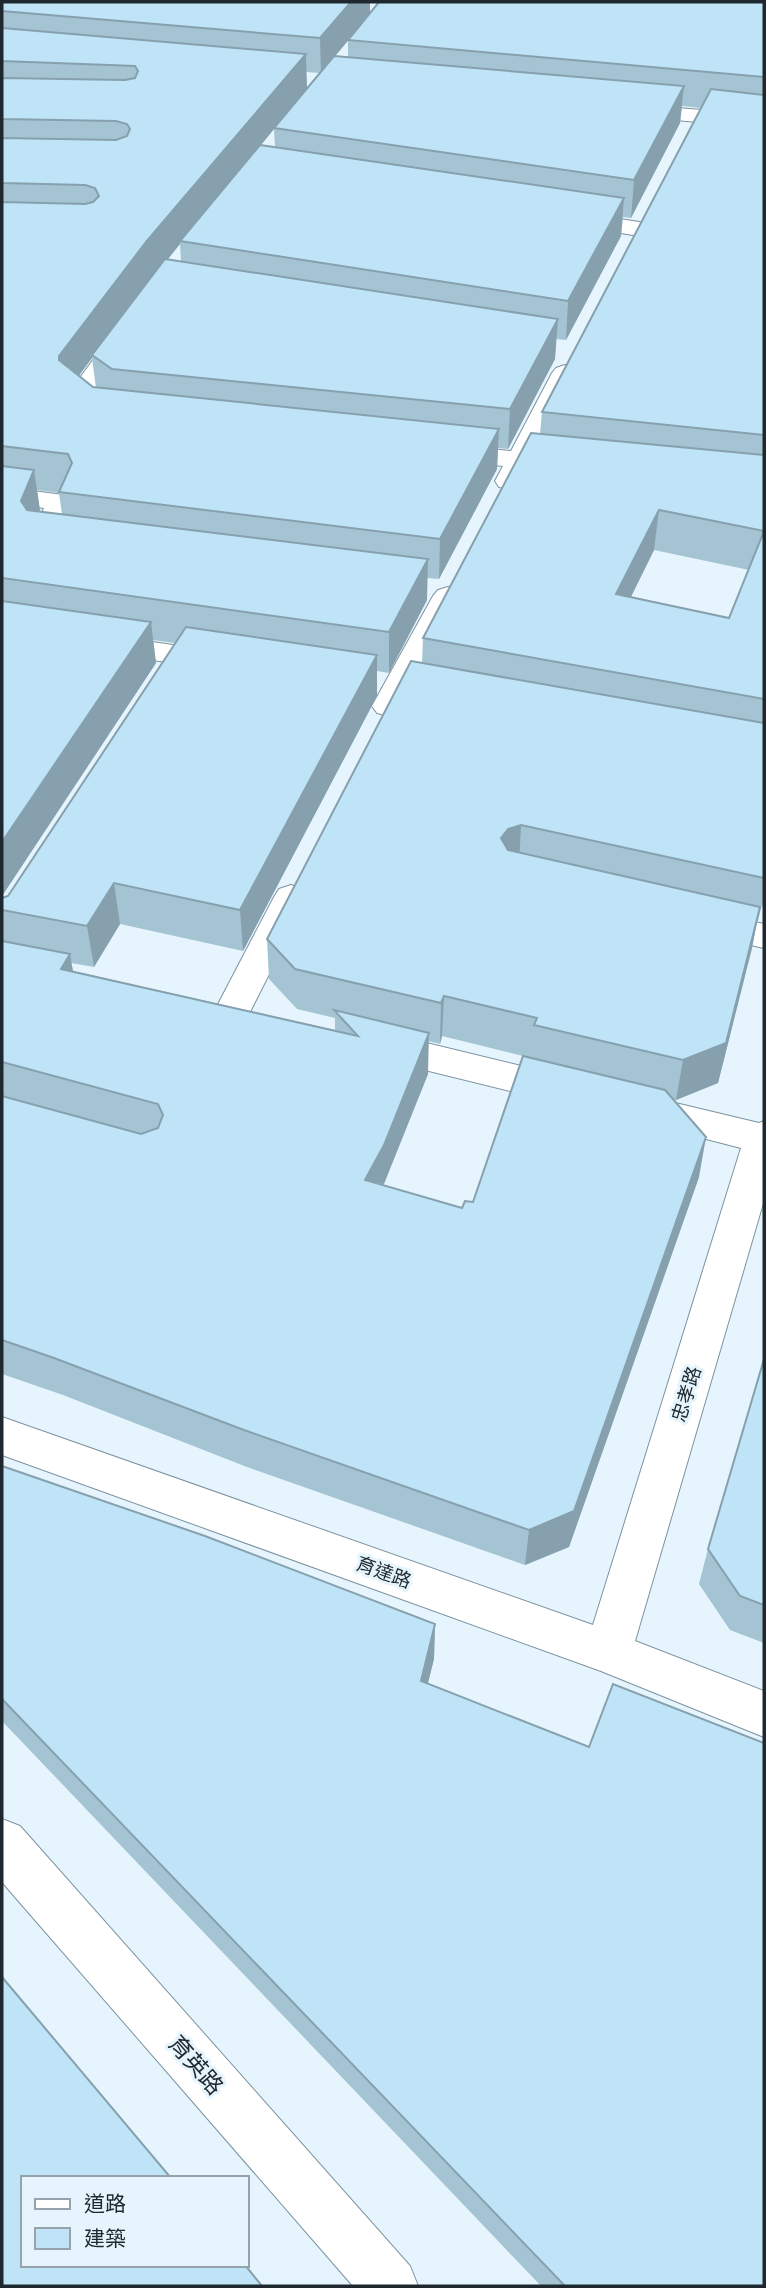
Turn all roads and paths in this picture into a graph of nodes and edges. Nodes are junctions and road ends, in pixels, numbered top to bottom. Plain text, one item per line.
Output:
1 (602, 107) edge
2 (764, 122) edge
3 (544, 215) edge
4 (627, 253) edge
5 (136, 319) edge
6 (568, 351) dead end
7 (136, 421) edge
8 (424, 450) edge
9 (520, 460) junction
10 (601, 468) edge
11 (2, 495) edge
12 (495, 508) edge
13 (99, 548) edge
14 (444, 587) dead end
15 (2, 629) edge
16 (247, 665) edge
17 (373, 737) edge
18 (303, 873) edge
19 (669, 915) edge
20 (764, 936) edge
21 (233, 1010) edge
22 (342, 1036) edge
23 (764, 1138) edge
24 (2, 1436) edge
25 (608, 1652) junction
26 (764, 1714) edge
27 (2, 1844) edge
28 (390, 2286) edge

1 - 2 street
3 - 4 street
5 - 7 street
6 - 9 street
8 - 9 street
9 - 10 street
9 - 12 street
11 - 13 street
14 - 17 street
15 - 16 street
18 - 21 street
19 - 20 street
22 - 23 street
23 - 25 street, 忠孝路
24 - 25 street, 育達路
25 - 26 street, 育達路
27 - 28 street, 育英路

